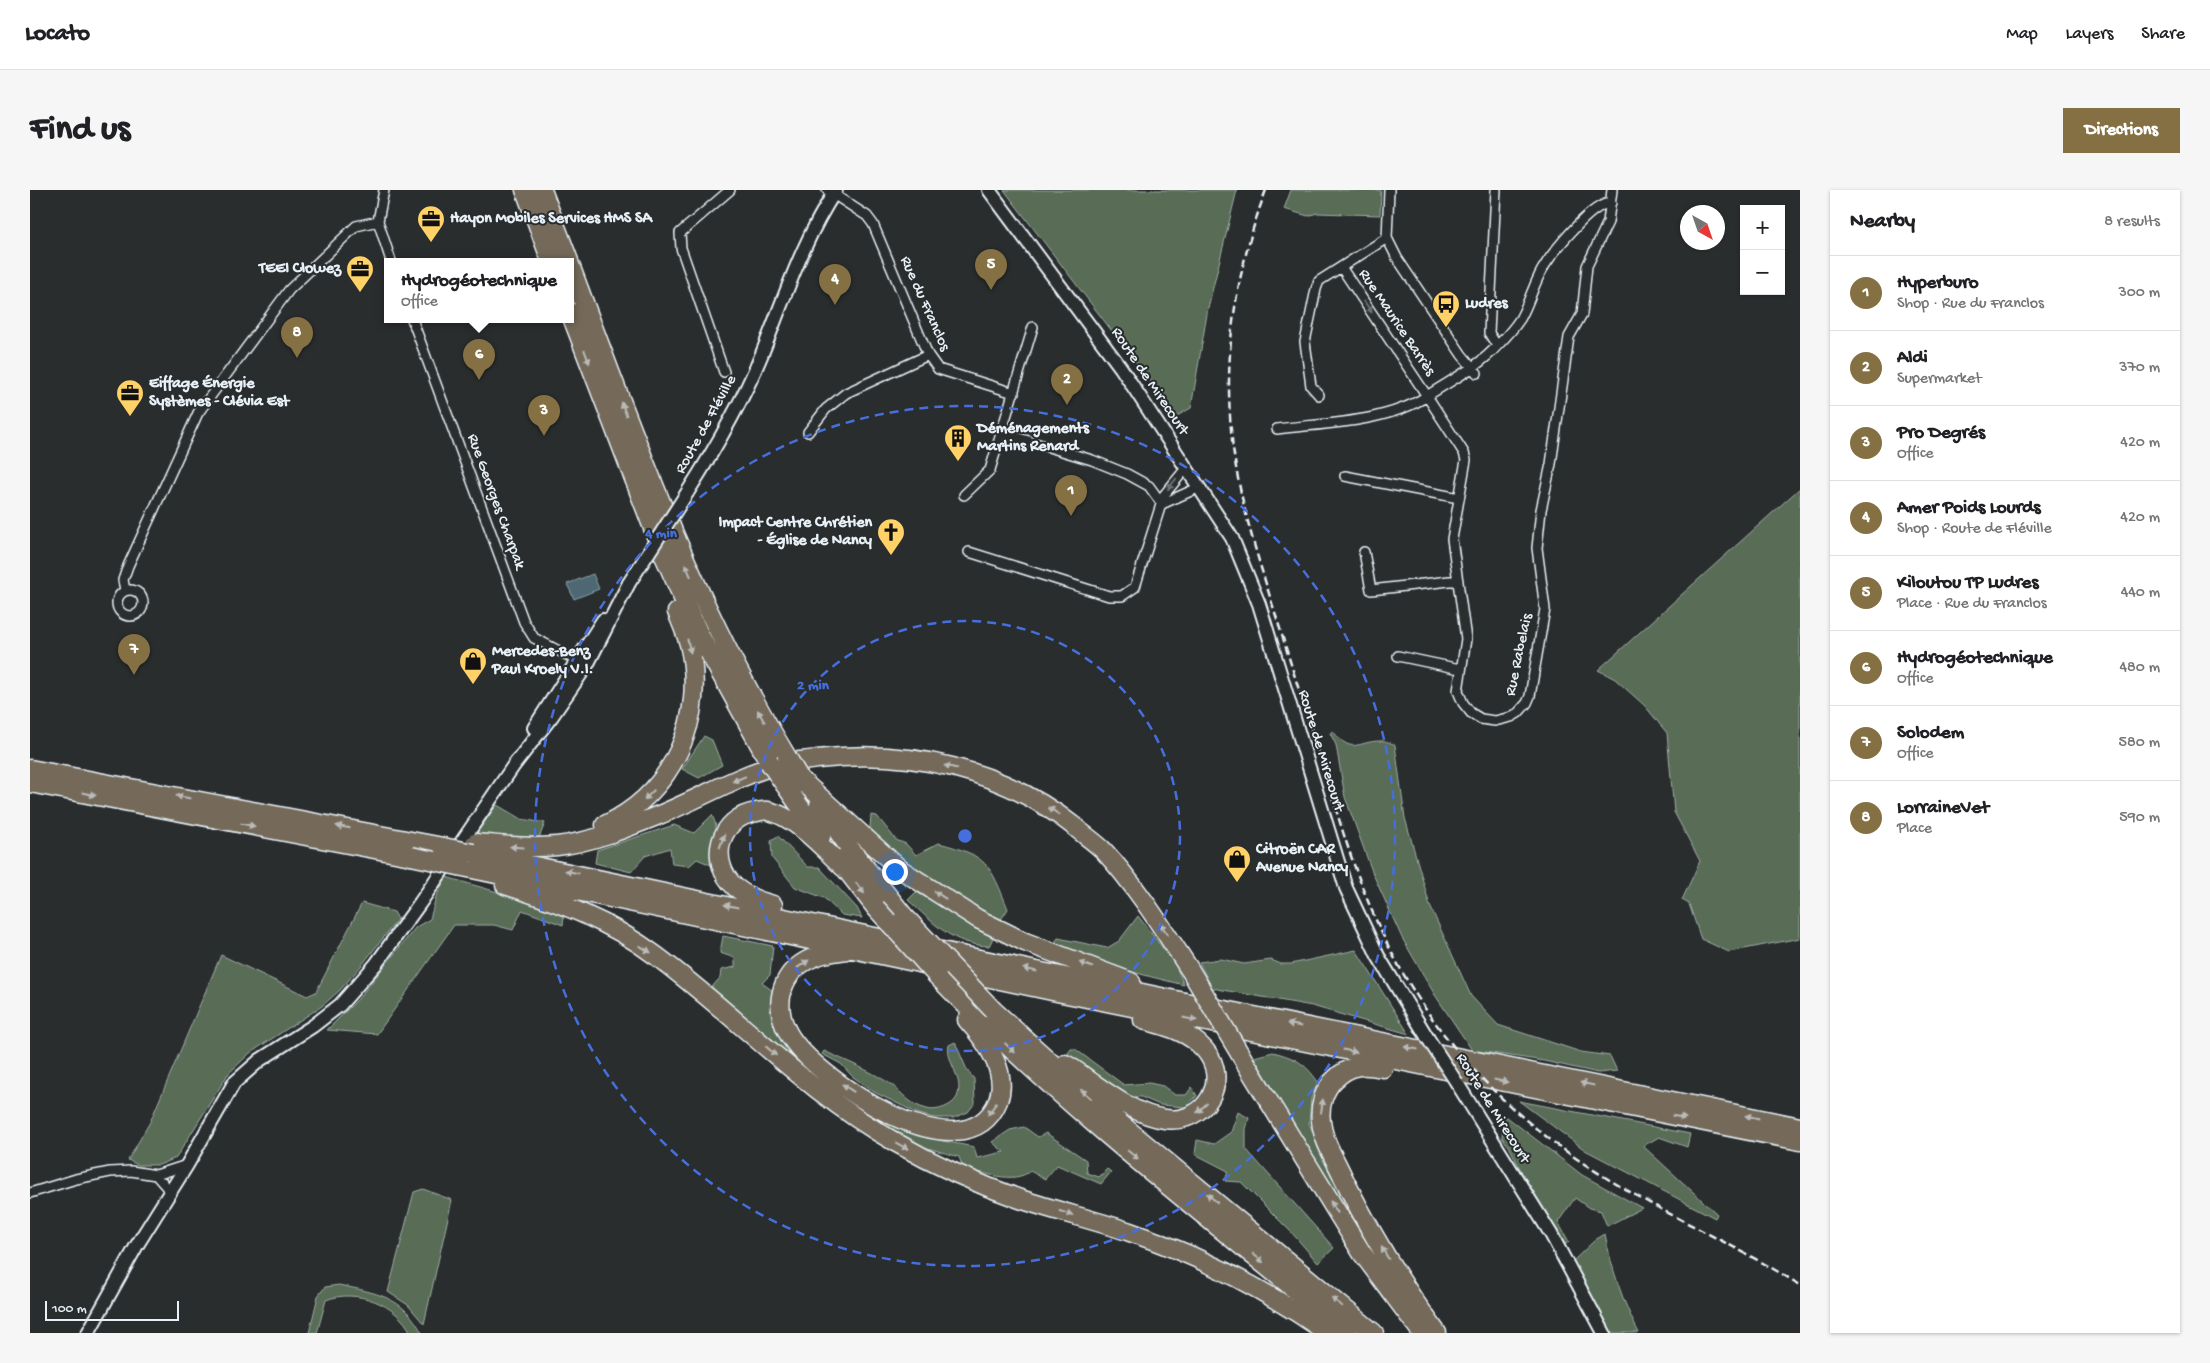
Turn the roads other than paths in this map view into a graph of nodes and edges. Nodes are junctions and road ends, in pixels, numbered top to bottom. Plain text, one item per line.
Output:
1 (384, 190) edge
2 (525, 190) edge
3 (730, 190) edge
4 (989, 190) edge
5 (1389, 190) edge
6 (1496, 190) edge
7 (1612, 190) edge
8 (832, 191) edge
9 (544, 194) edge
10 (1611, 203) junction
11 (378, 221) junction
12 (1387, 238) junction
13 (390, 258) edge
14 (550, 258) edge
15 (568, 258) edge
16 (1341, 267) junction
17 (574, 277) edge
18 (574, 322) edge
19 (413, 323) edge
20 (1033, 327) dead end
21 (1498, 346) junction
22 (928, 355) junction
23 (1475, 370) junction
24 (724, 372) dead end
25 (1014, 393) junction
26 (1318, 395) dead end
27 (1427, 396) junction
28 (1277, 429) dead end
29 (808, 432) dead end
30 (1002, 433) junction
31 (1186, 467) junction
32 (1345, 476) dead end
33 (1200, 487) junction
34 (964, 495) dead end
35 (1459, 498) junction
36 (1162, 504) junction
37 (661, 549) junction
38 (970, 552) dead end
39 (1364, 552) dead end
40 (1458, 580) junction
41 (125, 590) dead end
42 (1398, 656) dead end
43 (582, 663) junction
44 (1460, 669) junction
45 (778, 759) junction
46 (30, 769) edge
47 (792, 782) junction
48 (30, 784) edge
49 (559, 846) junction
50 (468, 859) junction
51 (844, 868) junction
52 (881, 938) junction
53 (855, 949) junction
54 (1057, 992) junction
55 (956, 1001) junction
56 (1180, 1001) junction
57 (1042, 1056) junction
58 (1436, 1068) junction
59 (1800, 1127) edge
60 (1800, 1141) edge
61 (187, 1165) junction
62 (167, 1173) junction
63 (156, 1175) junction
64 (173, 1187) junction
65 (30, 1193) edge
66 (88, 1333) edge
67 (1328, 1333) edge
68 (1348, 1333) edge
69 (1374, 1333) edge
70 (1422, 1333) edge
71 (1437, 1333) edge
72 (1604, 1333) edge

1 - 11 street
2 - 14 highway
3 - 24 street
4 - 31 street, Route de Mirecourt
5 - 12 street
6 - 21 street
7 - 10 street, Rue Rabelais
8 - 22 street, Rue du Franclos
8 - 43 street, Route de Fléville, bridge
9 - 15 highway
10 - 21 street
10 - 44 street, Rue Rabelais
11 - 13 street
11 - 41 street
12 - 16 street
12 - 23 street
16 - 26 street
16 -> 27 street, Rue Maurice Barrès
45 -> 17 highway
18 -> 37 highway
19 - 43 street, Rue Georges Charpak
20 - 25 street
21 - 23 street
22 - 25 street, Rue du Franclos
22 - 29 street
23 - 27 street
25 - 30 street
27 - 28 street
27 - 35 street, Rue Rabelais
30 - 34 street
30 - 36 street
31 - 33 street, Route de Mirecourt
31 -> 36 street
32 - 35 street
33 - 36 street
33 - 72 street, Route de Mirecourt, bridge
35 - 40 street, Rue Rabelais
36 - 38 street
37 - 45 highway
37 -> 49 highway
39 - 40 street
40 - 44 street, Rue Rabelais
42 - 44 street
43 - 61 street, Route de Fléville
45 - 47 highway, bridge
50 -> 46 highway, bridge
47 - 51 highway
56 -> 47 highway
47 - 57 highway, bridge
48 -> 50 highway, bridge
49 -> 50 highway
70 -> 49 highway, bridge
52 -> 50 highway
50 - 53 highway
50 -> 67 highway
52 -> 51 highway
51 -> 55 highway, bridge
56 -> 52 highway
53 - 54 highway
55 -> 53 highway
54 -> 57 highway
54 -> 58 highway
55 -> 68 highway
59 -> 56 highway
69 -> 57 highway
58 -> 60 highway
71 -> 58 highway
61 - 62 street
61 - 64 street, Route de Fléville
62 - 63 street
62 - 64 street
63 - 64 street
63 - 65 street
64 - 66 street, Route de Fléville

